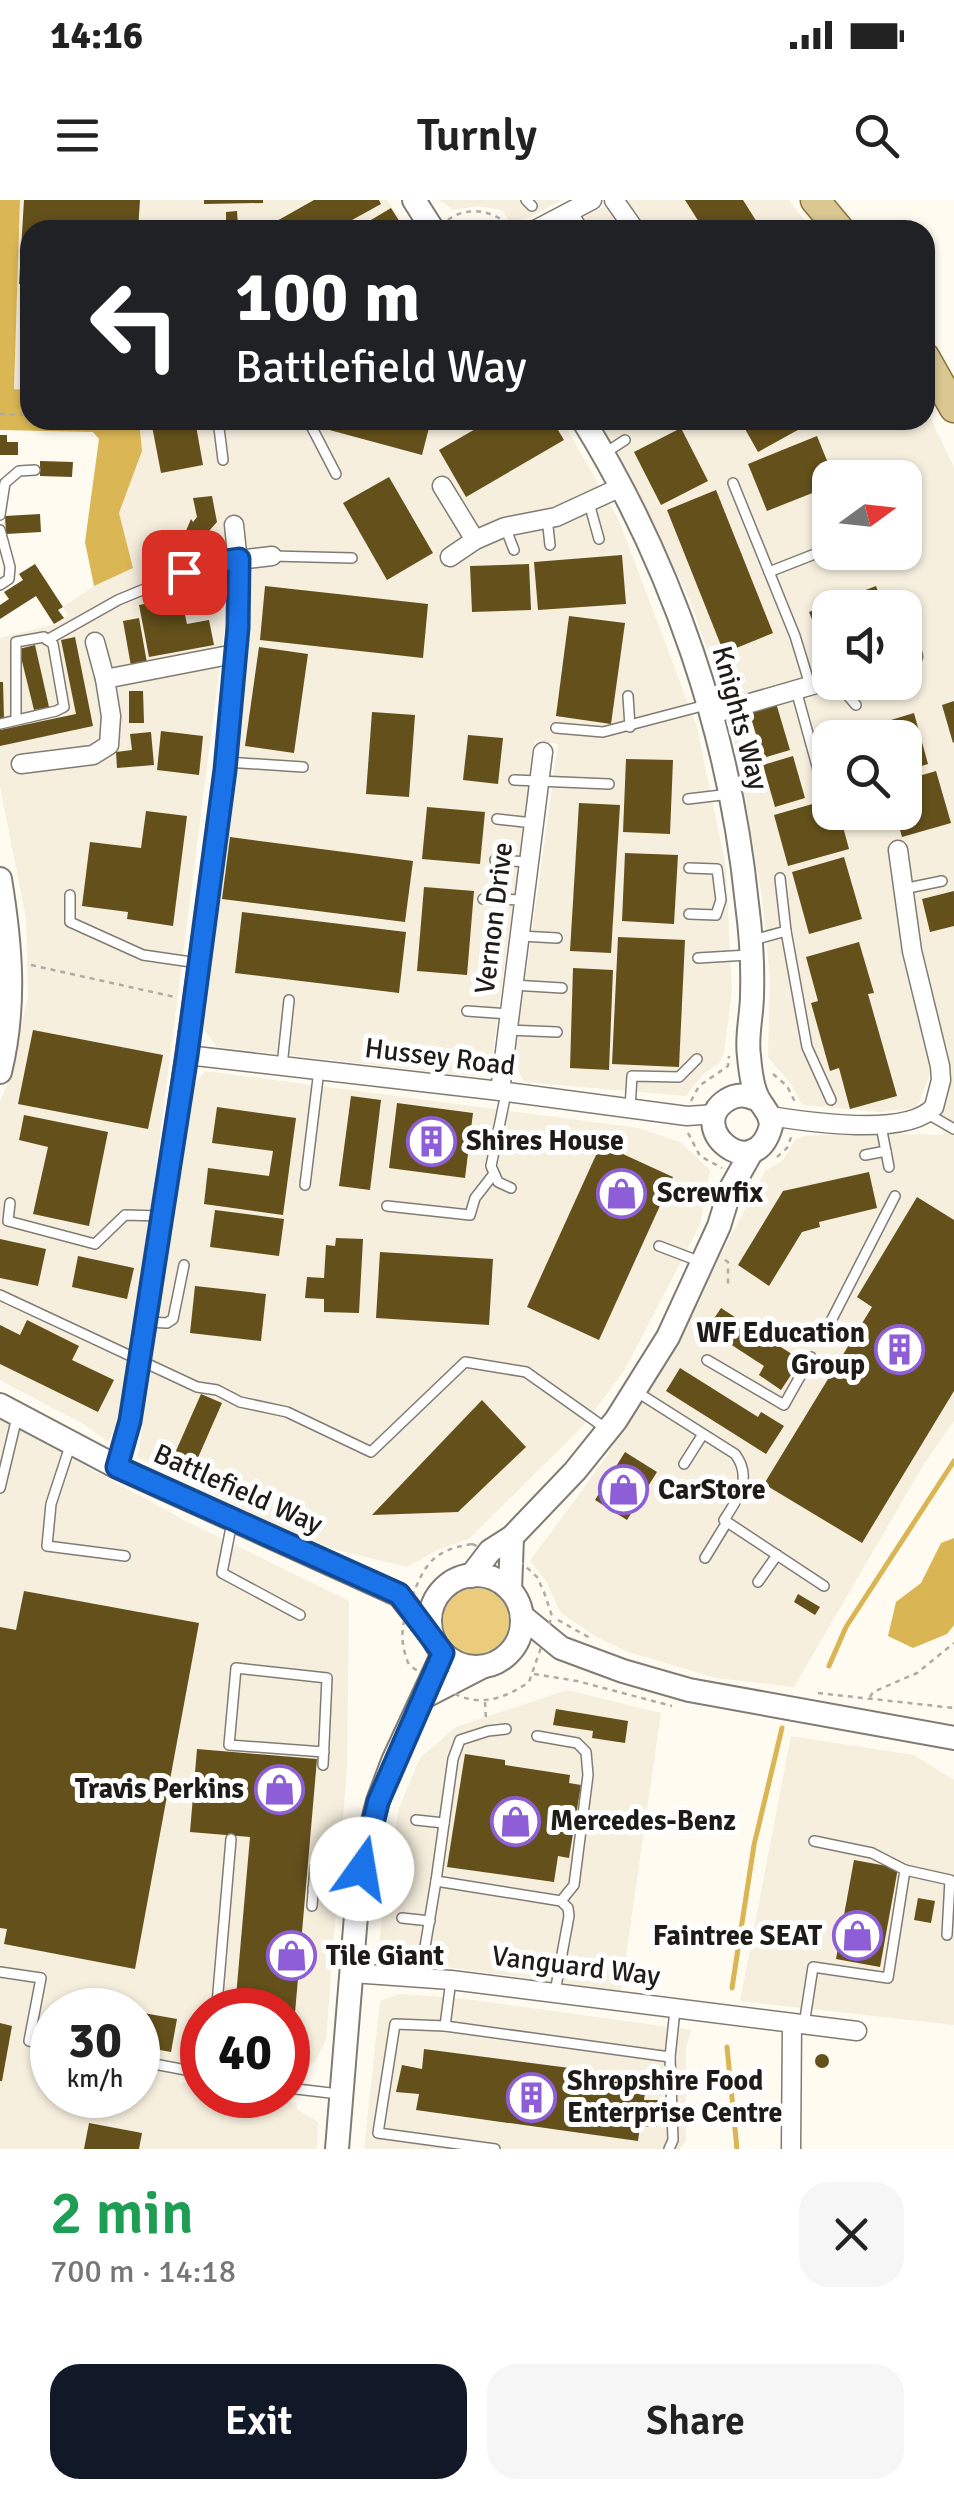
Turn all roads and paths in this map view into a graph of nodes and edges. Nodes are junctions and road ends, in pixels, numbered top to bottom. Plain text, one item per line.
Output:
1 (592, 200) edge
2 (815, 200) edge
3 (572, 211) junction
4 (456, 220) edge
5 (502, 220) edge
6 (555, 220) edge
7 (578, 220) edge
8 (832, 220) edge
9 (935, 375) edge
10 (954, 408) edge
11 (219, 430) edge
12 (313, 430) edge
13 (589, 430) edge
14 (625, 440) dead end
15 (603, 455) junction
16 (223, 460) dead end
17 (35, 470) dead end
18 (336, 474) dead end
19 (733, 482) dead end
20 (442, 486) dead end
21 (621, 487) junction
22 (589, 503) junction
23 (0, 516) edge
24 (547, 518) junction
25 (234, 524) dead end
26 (505, 526) junction
27 (0, 530) edge
28 (599, 539) dead end
29 (475, 540) junction
30 (550, 546) dead end
31 (514, 550) dead end
32 (812, 555) edge
33 (272, 556) joint
34 (450, 557) dead end
35 (352, 558) dead end
36 (239, 559) junction
37 (205, 564) joint
38 (769, 572) junction
39 (0, 585) edge
40 (48, 640) junction
41 (95, 642) dead end
42 (234, 654) junction
43 (105, 679) junction
44 (812, 686) edge
45 (803, 688) junction
46 (628, 696) dead end
47 (852, 700) edge
48 (856, 704) dead end
49 (710, 709) junction
50 (16, 720) junction
51 (0, 724) edge
52 (630, 727) junction
53 (556, 728) dead end
54 (812, 732) edge
55 (542, 752) dead end
56 (226, 762) junction
57 (21, 764) dead end
58 (302, 767) dead end
59 (514, 780) dead end
60 (539, 780) junction
61 (609, 784) dead end
62 (730, 794) junction
63 (688, 800) dead end
64 (497, 819) dead end
65 (534, 823) junction
66 (898, 850) dead end
67 (495, 860) dead end
68 (529, 862) junction
69 (689, 868) dead end
70 (780, 878) dead end
71 (0, 879) edge
72 (942, 881) dead end
73 (903, 888) junction
74 (70, 895) dead end
75 (483, 899) dead end
76 (524, 900) junction
77 (721, 900) junction
78 (747, 900) junction
79 (690, 914) dead end
80 (786, 931) junction
81 (520, 936) junction
82 (558, 938) dead end
83 (751, 948) junction
84 (698, 958) dead end
85 (10, 960) junction
86 (198, 963) junction
87 (513, 986) junction
88 (562, 988) dead end
89 (289, 1000) dead end
90 (193, 1002) junction
91 (467, 1011) dead end
92 (508, 1022) junction
93 (556, 1032) dead end
94 (740, 1050) junction
95 (187, 1055) junction
96 (698, 1059) dead end
97 (282, 1066) junction
98 (319, 1070) junction
99 (0, 1072) edge
100 (503, 1091) junction
101 (692, 1095) dead end
102 (831, 1100) dead end
103 (723, 1106) junction
104 (630, 1108) junction
105 (928, 1114) junction
106 (687, 1123) junction
107 (881, 1123) junction
108 (954, 1130) edge
109 (744, 1144) junction
110 (886, 1151) junction
111 (865, 1155) dead end
112 (890, 1167) dead end
113 (493, 1175) junction
114 (305, 1185) dead end
115 (511, 1188) dead end
116 (894, 1196) dead end
117 (10, 1203) dead end
118 (387, 1206) dead end
119 (160, 1216) junction
120 (660, 1246) dead end
121 (706, 1256) junction
122 (184, 1265) dead end
123 (728, 1287) dead end
124 (0, 1295) edge
125 (832, 1321) dead end
126 (147, 1322) junction
127 (812, 1357) dead end
128 (139, 1359) junction
129 (708, 1360) dead end
130 (634, 1390) junction
131 (9, 1410) edge
132 (608, 1430) junction
133 (702, 1434) junction
134 (71, 1443) junction
135 (684, 1464) dead end
136 (117, 1467) junction
137 (0, 1488) edge
138 (233, 1519) junction
139 (727, 1522) junction
140 (512, 1538) junction
141 (477, 1546) dead end
142 (778, 1555) junction
143 (124, 1556) dead end
144 (705, 1558) dead end
145 (523, 1564) dead end
146 (419, 1575) dead end
147 (471, 1576) junction
148 (758, 1582) dead end
149 (448, 1585) junction
150 (824, 1586) dead end
151 (510, 1590) junction
152 (399, 1594) junction
153 (300, 1614) dead end
154 (522, 1616) junction
155 (402, 1619) dead end
156 (596, 1641) dead end
157 (954, 1643) edge
158 (438, 1645) junction
159 (561, 1648) junction
160 (510, 1652) junction
161 (536, 1665) dead end
162 (482, 1667) junction
163 (413, 1668) dead end
164 (815, 1693) dead end
165 (453, 1695) dead end
166 (424, 1697) junction
167 (870, 1698) junction
168 (484, 1700) junction
169 (954, 1708) edge
170 (506, 1729) dead end
171 (488, 1730) junction
172 (537, 1736) dead end
173 (953, 1737) edge
174 (324, 1752) junction
175 (323, 1766) dead end
176 (416, 1820) dead end
177 (444, 1823) junction
178 (231, 1839) dead end
179 (814, 1840) dead end
180 (314, 1867) dead end
181 (906, 1870) junction
182 (436, 1881) junction
183 (313, 1888) junction
184 (358, 1891) junction
185 (561, 1901) junction
186 (312, 1906) dead end
187 (402, 1918) dead end
188 (430, 1921) junction
189 (948, 1935) dead end
190 (0, 1972) edge
191 (352, 1972) junction
192 (420, 1978) junction
193 (451, 1980) junction
194 (39, 1988) edge
195 (217, 1988) edge
196 (555, 1995) junction
197 (676, 2010) junction
198 (798, 2024) junction
199 (445, 2026) junction
200 (857, 2032) dead end
201 (670, 2057) junction
202 (310, 2090) edge
203 (342, 2094) junction
204 (337, 2149) edge
205 (494, 2149) edge
206 (669, 2149) edge
207 (791, 2149) edge

1 - 3 street
2 - 8 main road
3 - 6 street
3 - 7 lane
4 - 5 path
9 - 10 main road
11 - 16 lane
12 - 18 lane
13 - 15 street, Knights Way
14 - 15 lane
15 - 21 street, Knights Way
17 - 23 lane
19 - 38 lane
20 - 29 street
21 - 22 street
21 - 49 street, Knights Way
22 - 24 street
22 - 28 lane
24 - 26 street
24 - 30 lane
25 - 36 street
26 - 29 street
26 - 31 lane
27 - 39 lane
29 - 34 street
32 - 38 lane
33 - 35 lane
33 - 36 street
36 - 37 street
36 - 42 street
37 - 40 lane
38 - 45 lane
40 - 50 lane
40 - 50 lane
41 - 43 street
42 - 43 street
42 - 56 street
43 - 57 street
44 - 45 street
45 - 49 street
45 - 54 lane
46 - 52 lane
47 - 48 lane
49 - 52 lane
49 - 62 street, Knights Way
50 - 51 lane
52 - 53 lane
55 - 60 street, Vernon Drive
56 - 58 lane
56 - 86 street
59 - 60 lane
60 - 61 lane
60 - 65 street, Vernon Drive
62 - 63 lane
62 - 78 street, Knights Way
64 - 65 lane
65 - 68 street, Vernon Drive
66 - 73 street
67 - 68 lane
68 - 76 street, Vernon Drive
69 - 77 lane
70 - 80 lane
71 - 85 street
72 - 73 lane
73 - 105 street
74 - 86 lane
75 - 76 lane
76 - 81 street, Vernon Drive
77 - 78 lane
77 - 79 lane
78 - 83 street, Knights Way
80 - 83 lane
80 - 102 lane
81 - 82 lane
81 - 87 street, Vernon Drive
83 - 84 lane
83 - 94 street, Knights Way
85 - 90 path
85 - 99 street
86 - 90 street
87 - 88 lane
87 - 92 street, Vernon Drive
89 - 97 lane
90 - 95 street
91 - 92 lane
92 - 93 lane
92 - 100 street, Vernon Drive
94 - 101 path
94 - 103 street, Knights Way
94 - 109 street, Knights Way
95 - 97 street, Hussey Road
95 - 119 street
96 - 104 lane
97 - 98 street, Hussey Road
98 - 100 street, Hussey Road
98 - 114 lane
100 - 104 street, Hussey Road
100 - 113 lane
103 - 106 street, Hussey Road
103 - 109 street, Knights Way
103 - 109 street
104 - 106 street, Hussey Road
105 - 107 street
105 - 108 lane
106 - 109 street, Hussey Road
106 - 109 path
107 - 109 street
107 - 110 lane
109 - 121 street, Knights Way
110 - 111 lane
110 - 112 lane
113 - 115 lane
113 - 118 lane
116 - 125 lane
117 - 119 lane
119 - 126 street
120 - 121 lane
121 - 123 path
121 - 130 street, Knights Way
122 - 126 lane
124 - 128 lane
126 - 128 street
127 - 129 lane
128 - 132 lane
128 - 136 street
130 - 132 street, Knights Way
130 - 133 lane
131 - 134 street, Battlefield Way
131 - 137 lane
132 - 140 street, Knights Way
133 - 135 lane
133 - 139 lane
134 - 136 street, Battlefield Way
134 - 143 lane
136 - 138 street, Battlefield Way
138 - 152 street, Battlefield Way
138 - 153 lane
139 - 142 lane
139 - 144 lane
140 - 147 street, Knights Way
140 - 151 street
141 - 146 path
142 - 148 lane
142 - 150 lane
145 - 156 path
147 - 149 street
147 - 151 street
149 - 152 street
149 - 158 street
151 - 154 street
152 - 158 street, Battlefield Way
154 - 159 street
154 - 160 street
155 - 163 path
157 - 167 path
158 - 162 street
158 - 166 street
159 - 160 street
159 - 173 street
160 - 162 street
161 - 168 path
162 - 166 street
164 - 167 path
165 - 168 path
166 - 184 street
167 - 169 path
168 - 171 path
170 - 171 lane
171 - 177 lane
172 - 185 lane
174 - 174 lane
174 - 175 lane
176 - 177 lane
177 - 182 lane
178 - 195 lane
179 - 181 lane
180 - 183 lane
181 - 189 lane
181 - 198 lane
182 - 185 lane
182 - 188 lane
183 - 184 lane
183 - 186 lane
184 - 191 street
185 - 196 lane
187 - 188 lane
188 - 192 lane
190 - 194 lane
191 - 192 street, Vanguard Way
191 - 203 street
192 - 193 street, Vanguard Way
193 - 196 street, Vanguard Way
193 - 199 lane
196 - 197 street, Vanguard Way
197 - 198 street, Vanguard Way
197 - 201 lane
198 - 200 street, Vanguard Way
198 - 207 street
199 - 201 lane
199 - 205 lane
201 - 206 lane
202 - 203 lane
203 - 204 street

